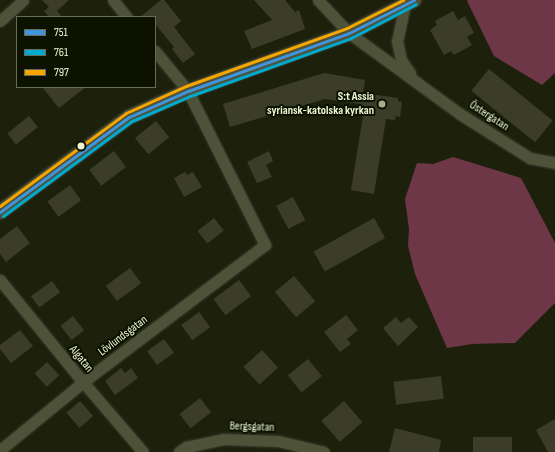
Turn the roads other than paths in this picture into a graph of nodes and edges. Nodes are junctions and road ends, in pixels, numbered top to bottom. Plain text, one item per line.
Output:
1 (23, 0) edge
2 (113, 0) edge
3 (318, 0) edge
4 (409, 2) edge
5 (126, 16) edge
6 (0, 21) edge
7 (349, 33) junction
8 (156, 51) edge
9 (414, 79) junction
10 (188, 90) junction
11 (555, 163) edge
12 (0, 212) edge
13 (0, 280) edge
14 (83, 382) junction
15 (0, 450) edge
16 (143, 452) edge
17 (179, 452) edge
18 (324, 452) edge

1 - 6 street
2 - 5 street
3 - 7 street, Östergatan
4 - 7 street
4 - 9 street, Östergatan
7 - 9 street, Östergatan
7 - 10 street
8 - 10 street
9 - 11 street, Östergatan
10 - 12 street
10 - 14 street, Lövlundsgatan
13 - 14 street, Algatan
14 - 15 street, Lövlundsgatan
14 - 16 street, Algatan
17 - 18 street, Bergsgatan

